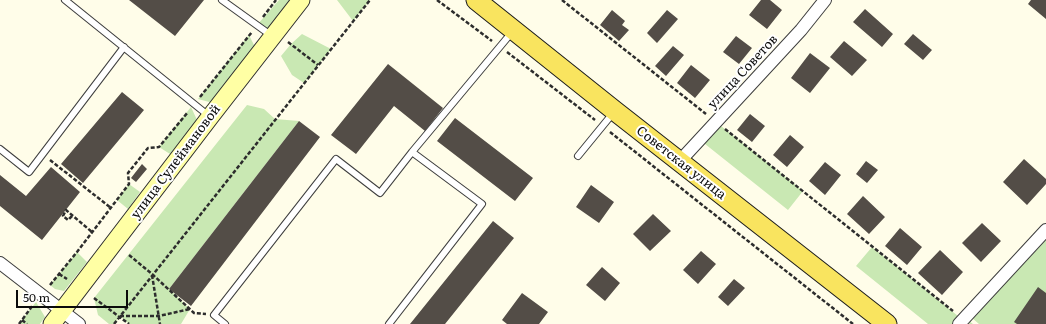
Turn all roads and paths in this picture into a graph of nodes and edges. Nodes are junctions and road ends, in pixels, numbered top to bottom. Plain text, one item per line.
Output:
1 (65, 0) edge
2 (222, 0) edge
3 (301, 0) edge
4 (370, 0) edge
5 (437, 0) edge
6 (476, 0) edge
7 (562, 0) edge
8 (825, 0) edge
9 (514, 30) junction
10 (274, 34) junction
11 (500, 46) junction
12 (124, 47) junction
13 (318, 65) junction
14 (614, 111) junction
15 (210, 117) junction
16 (716, 122) junction
17 (602, 126) junction
18 (0, 149) edge
19 (412, 152) junction
20 (43, 154) junction
21 (578, 156) dead end
22 (680, 162) junction
23 (72, 216) dead end
24 (1046, 230) edge
25 (92, 232) junction
26 (129, 255) dead end
27 (0, 262) edge
28 (152, 274) junction
29 (50, 285) dead end
30 (94, 298) dead end
31 (36, 302) dead end
32 (190, 309) junction
33 (214, 315) junction
34 (120, 316) junction
35 (159, 316) junction
36 (56, 318) edge
37 (22, 320) junction
38 (961, 322) edge
39 (19, 324) edge
40 (27, 324) edge
41 (79, 324) edge
42 (114, 324) edge
43 (130, 324) edge
44 (160, 324) edge
45 (225, 324) edge
46 (389, 324) edge
47 (853, 324) edge
48 (887, 324) edge

1 - 12 lane
2 - 10 lane
3 - 10 street, улица Сулеймановой
4 - 13 path
5 - 11 path
6 - 9 main road, Советская улица
7 - 16 path
8 - 16 street, улица Советов
9 - 11 lane
9 - 14 main road, Советская улица
10 - 13 path
10 - 15 street, улица Сулеймановой
11 - 17 path
11 - 19 lane
12 - 15 lane
12 - 20 lane
13 - 28 path
14 - 17 lane
14 - 22 main road, Советская улица
15 - 36 street, улица Сулеймановой
16 - 22 street, улица Советов
16 - 38 path
17 - 21 lane
17 - 47 path
18 - 20 lane
19 - 33 lane
19 - 46 lane
20 - 25 path
22 - 48 main road, Советская улица
23 - 25 path
24 - 38 street
25 - 29 path
26 - 28 path
27 - 36 street
28 - 32 path
28 - 34 path
28 - 35 path
30 - 34 path
31 - 37 path
32 - 33 path
32 - 35 path
33 - 45 lane
34 - 35 path
34 - 42 path
34 - 43 path
35 - 44 path
36 - 41 street
37 - 39 path
37 - 40 path

